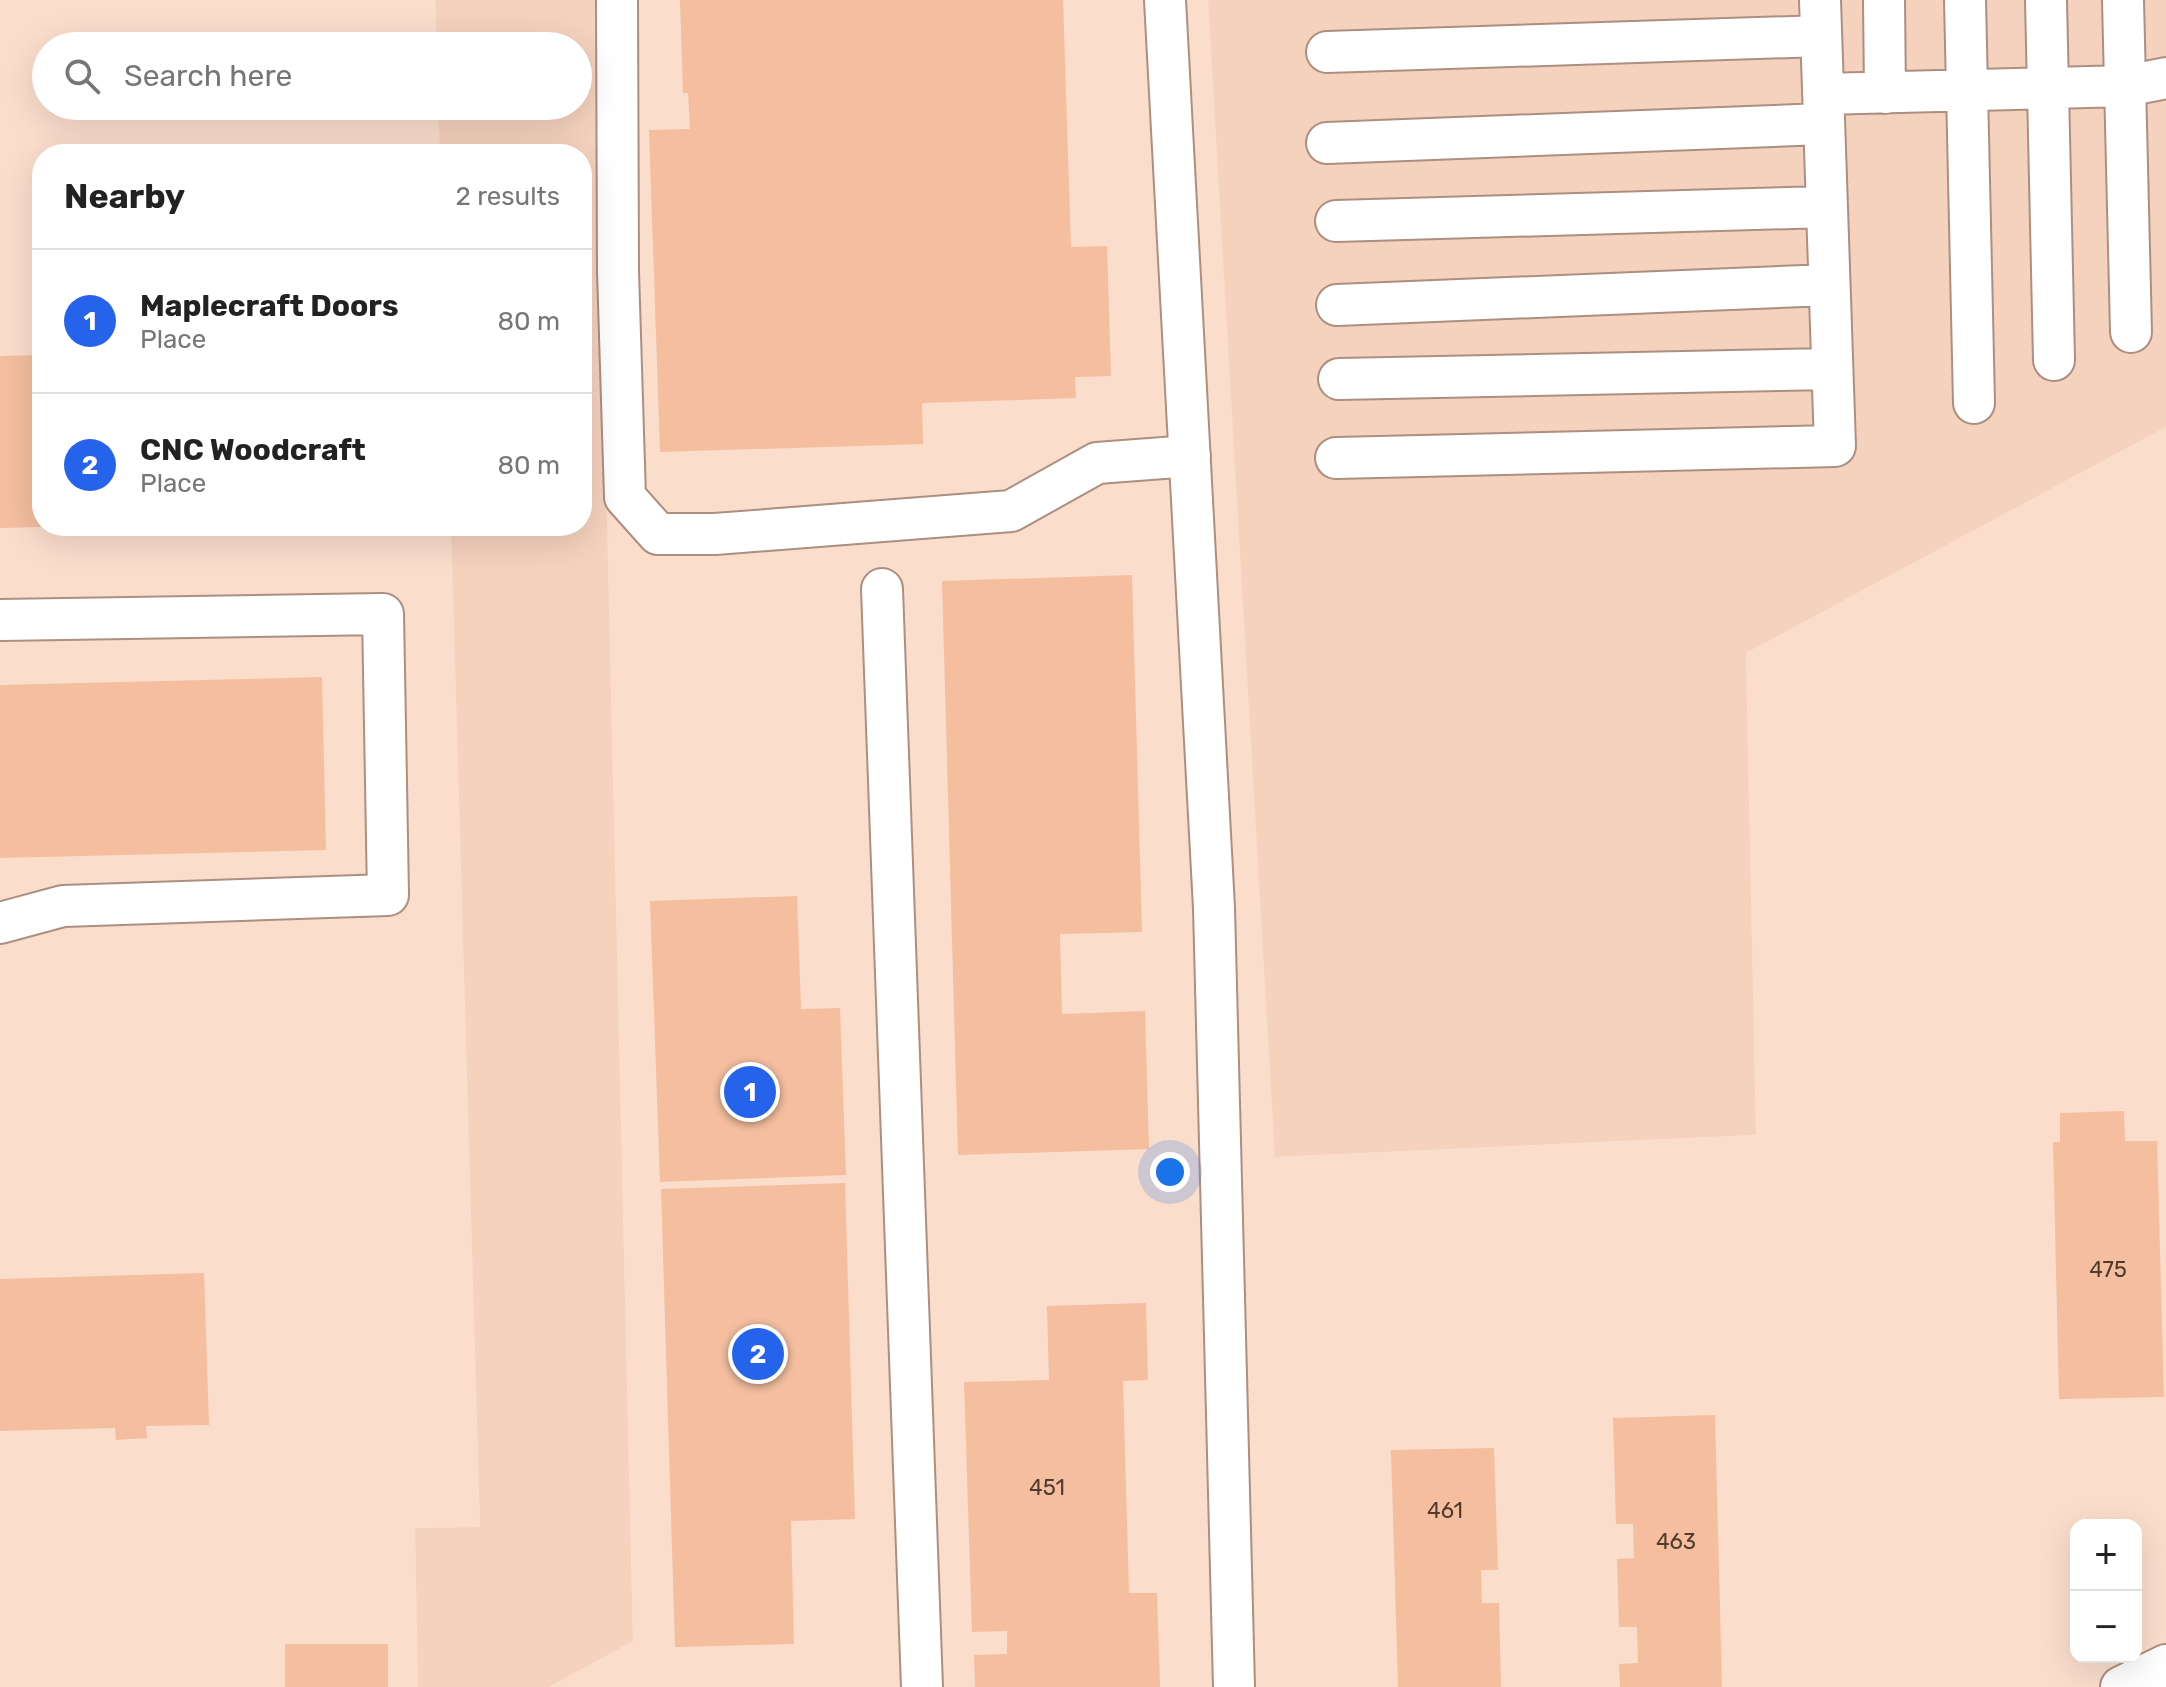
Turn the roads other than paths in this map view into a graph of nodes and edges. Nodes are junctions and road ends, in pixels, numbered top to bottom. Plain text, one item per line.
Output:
1 (617, 0) edge
2 (1165, 0) edge
3 (1884, 0) edge
4 (1965, 0) edge
5 (2046, 0) edge
6 (2123, 0) edge
7 (1821, 18) edge
8 (1327, 52) dead end
9 (2166, 78) edge
10 (2126, 86) junction
11 (2048, 88) junction
12 (1968, 92) junction
13 (1885, 93) junction
14 (1823, 109) junction
15 (1327, 143) dead end
16 (1826, 207) junction
17 (1336, 221) dead end
18 (1829, 285) junction
19 (1337, 305) dead end
20 (2131, 332) dead end
21 (2054, 360) dead end
22 (1832, 369) junction
23 (1339, 379) dead end
24 (1974, 403) dead end
25 (1190, 456) junction
26 (1336, 458) dead end
27 (882, 589) dead end
28 (0, 620) edge
29 (0, 923) edge
30 (2166, 1665) edge
31 (922, 1687) edge
32 (1234, 1687) edge
33 (2121, 1687) edge

1 - 25 street
2 - 25 street
3 - 13 street
4 - 12 street
5 - 11 street
6 - 10 street
7 - 8 street
7 - 14 street
9 - 10 street
10 - 11 street
10 - 20 street
11 - 12 street
11 - 21 street
12 - 13 street
12 - 24 street
13 - 14 street
14 - 15 street
14 - 16 street
16 - 17 street
16 - 18 street
18 - 19 street
18 - 22 street
22 - 23 street
22 - 26 street
25 - 32 street
27 - 31 street
28 - 29 street
30 - 33 street

